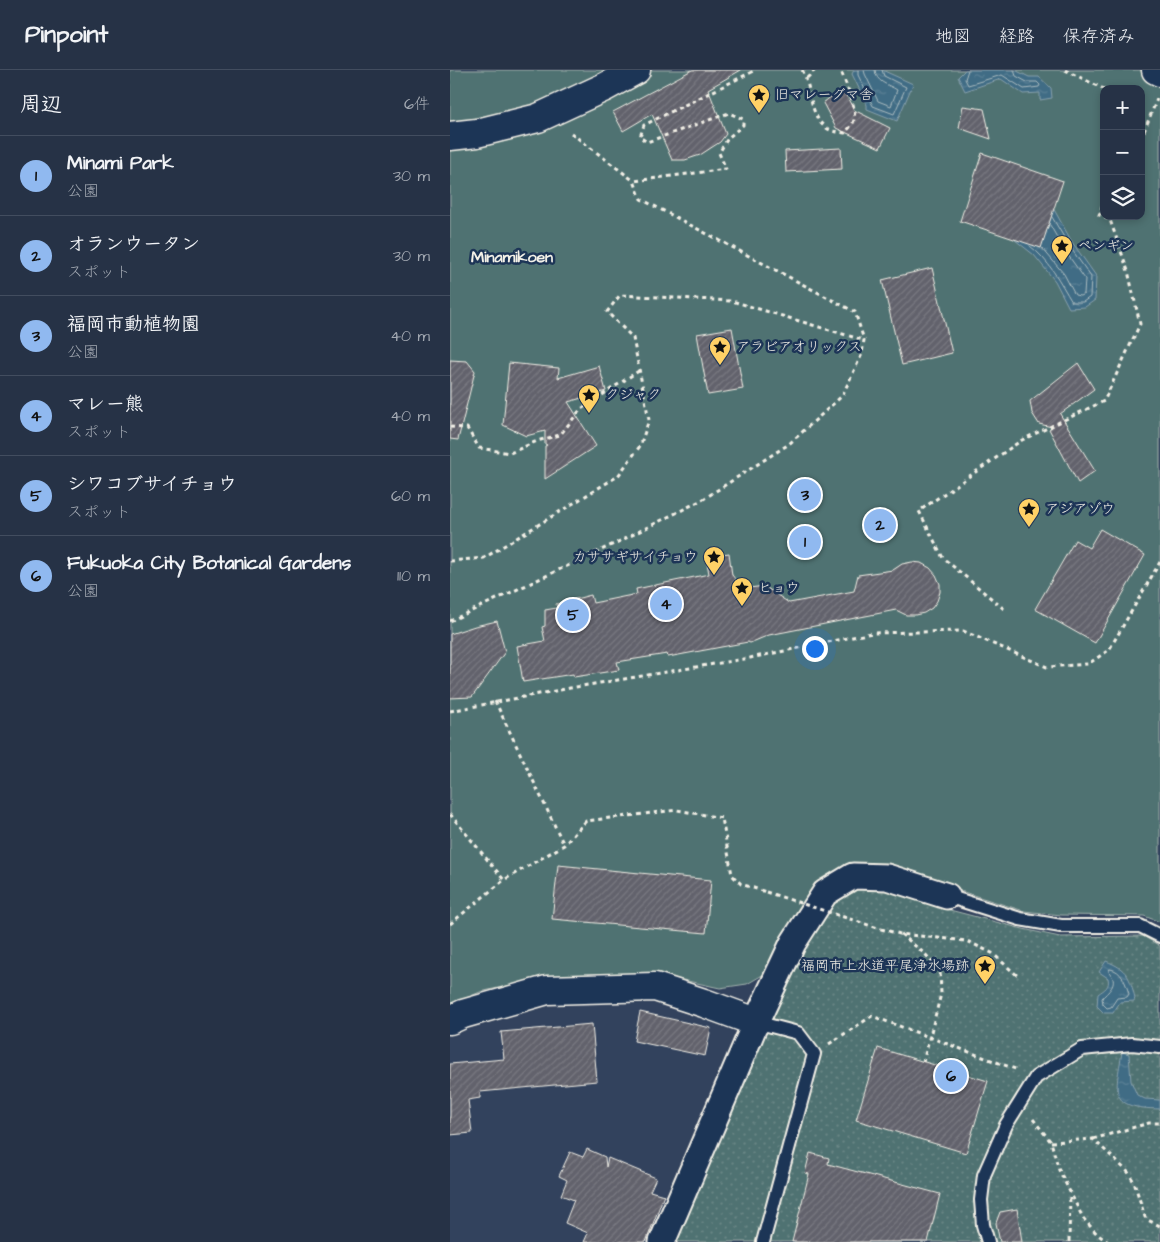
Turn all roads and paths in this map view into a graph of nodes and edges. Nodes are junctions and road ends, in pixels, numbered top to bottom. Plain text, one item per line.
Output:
1 (636, 70) edge
2 (756, 70) edge
3 (802, 70) edge
4 (816, 70) edge
5 (841, 70) edge
6 (1065, 70) edge
7 (1156, 70) edge
8 (1160, 72) edge
9 (807, 78) junction
10 (1100, 87) edge
11 (1156, 102) dead end
12 (567, 130) dead end
13 (1145, 130) edge
14 (450, 136) edge
15 (634, 181) junction
16 (1111, 220) edge
17 (864, 340) junction
18 (640, 370) junction
19 (450, 427) edge
20 (450, 561) edge
21 (1160, 562) edge
22 (1004, 609) dead end
23 (450, 621) edge
24 (495, 701) junction
25 (450, 711) edge
26 (450, 814) edge
27 (564, 845) junction
28 (504, 880) junction
29 (947, 896) joint
30 (450, 924) edge
31 (900, 934) junction
32 (1160, 936) edge
33 (1018, 976) dead end
34 (450, 1020) edge
35 (756, 1022) junction
36 (1160, 1047) edge
37 (814, 1054) junction
38 (922, 1062) dead end
39 (1036, 1077) junction
40 (1160, 1123) edge
41 (1093, 1139) junction
42 (1051, 1142) junction
43 (1070, 1193) junction
44 (1160, 1226) edge
45 (662, 1242) edge
46 (763, 1242) edge
47 (988, 1242) edge
48 (1069, 1242) edge
49 (1108, 1242) edge

1 - 14 street
2 - 15 path
3 - 9 path
4 - 9 path
5 - 9 path
6 - 10 path
7 - 8 street
11 - 13 path
12 - 15 path
15 - 17 path
16 - 22 path
17 - 18 path
17 - 23 path
18 - 19 path
18 - 20 path
21 - 24 path
24 - 25 path
24 - 27 path
26 - 28 path
27 - 28 path
27 - 31 path, bridge
28 - 30 path
29 - 32 lane
29 - 35 street
31 - 33 path
31 - 38 path
34 - 35 street
35 - 37 lane
35 - 45 street
36 - 39 lane
37 - 39 path
37 - 46 lane
39 - 42 path
39 - 47 lane
40 - 41 path
41 - 42 path
41 - 44 path
42 - 43 path
43 - 48 path
43 - 49 path

